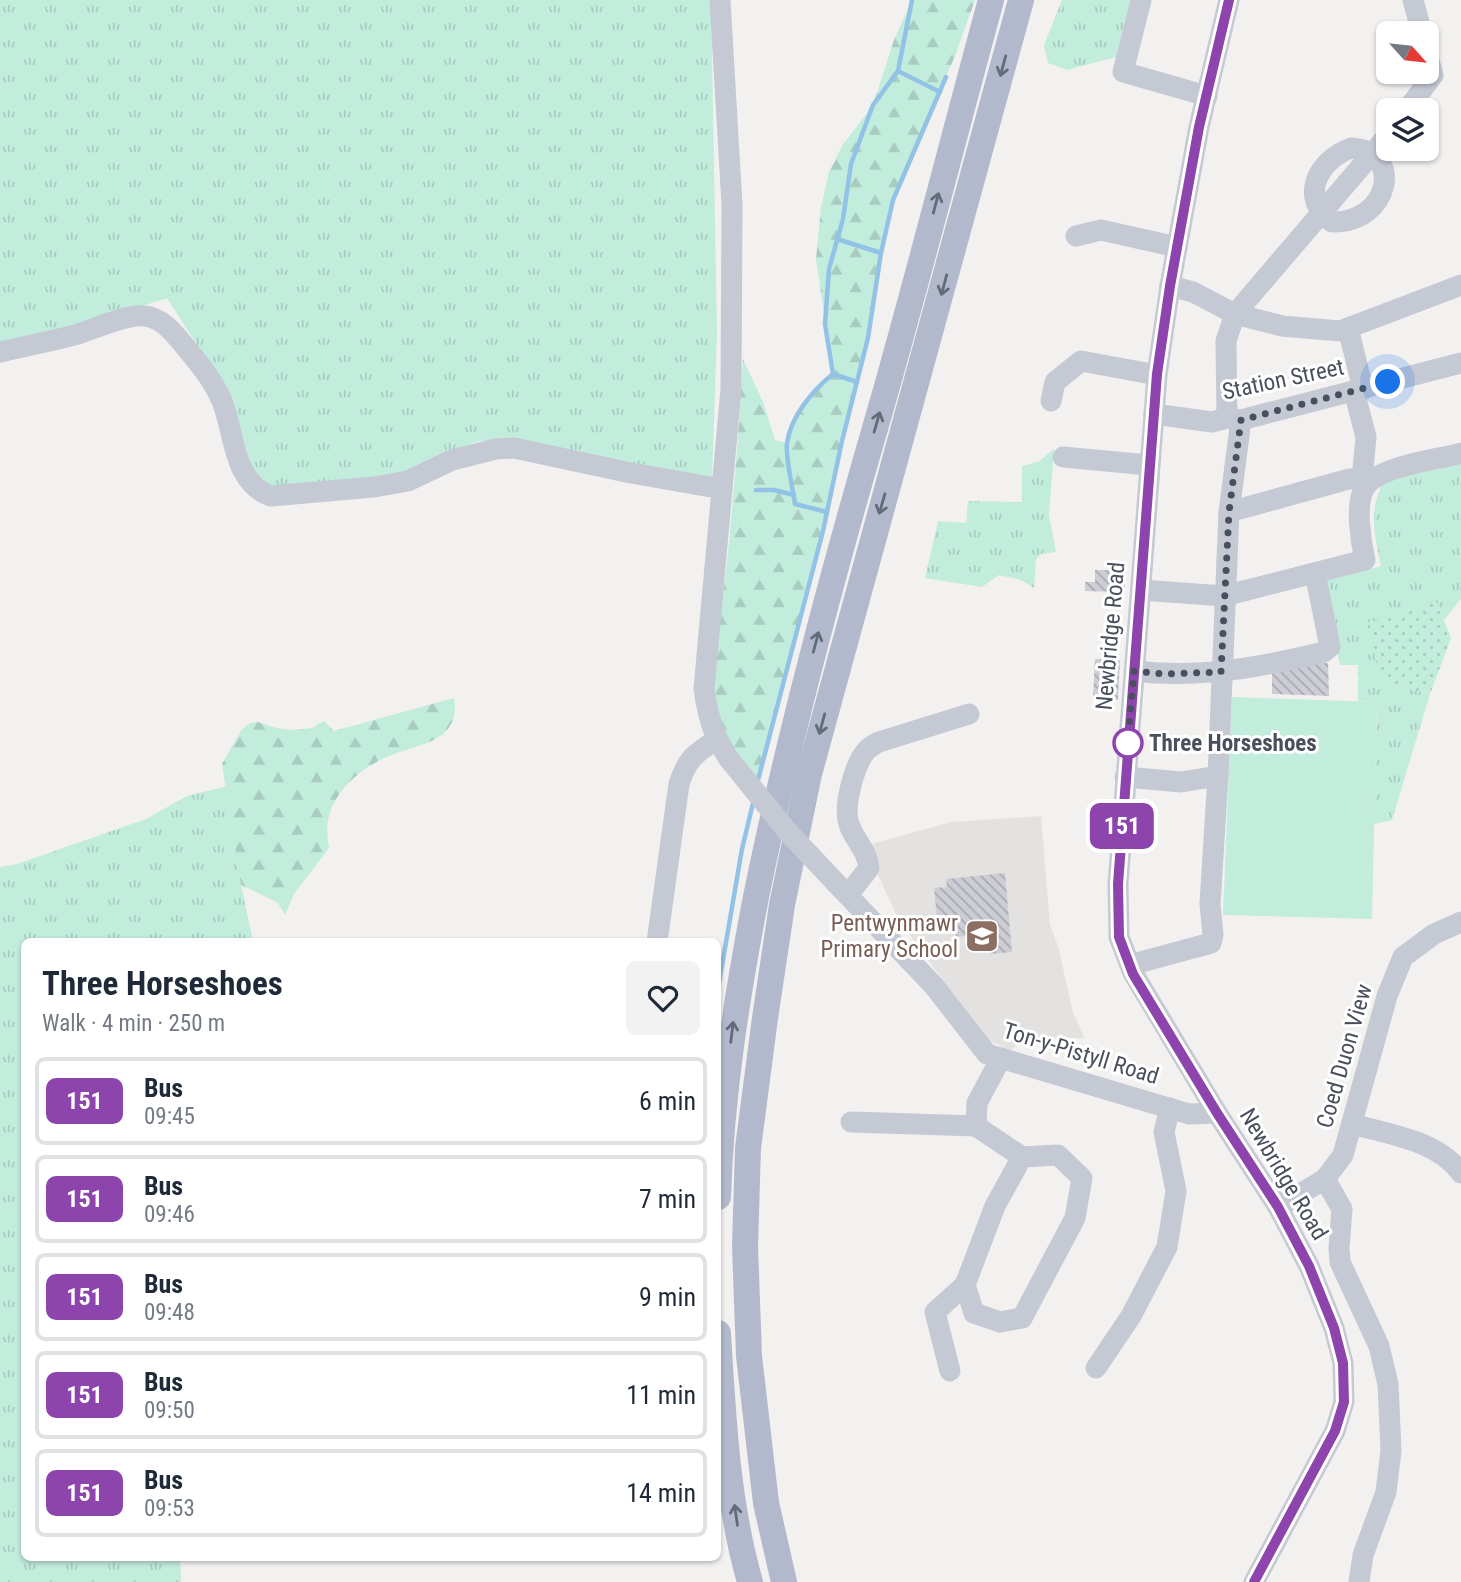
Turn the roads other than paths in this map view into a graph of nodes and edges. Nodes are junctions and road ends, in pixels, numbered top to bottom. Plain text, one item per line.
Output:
1 (720, 0) edge
2 (992, 0) edge
3 (1021, 0) edge
4 (1141, 0) edge
5 (1229, 0) edge
6 (1413, 0) edge
7 (1419, 21) edge
8 (1207, 96) junction
9 (1376, 151) edge
10 (1374, 154) junction
11 (1322, 215) junction
12 (1076, 236) dead end
13 (1177, 247) junction
14 (1461, 285) edge
15 (1170, 286) junction
16 (1235, 314) junction
17 (1348, 328) junction
18 (0, 352) edge
19 (1461, 363) edge
20 (1157, 374) junction
21 (1359, 390) junction
22 (1051, 401) dead end
23 (1154, 414) junction
24 (1234, 419) junction
25 (1461, 453) edge
26 (1063, 457) dead end
27 (1148, 465) junction
28 (1368, 478) junction
29 (722, 489) junction
30 (1229, 512) junction
31 (1315, 573) junction
32 (1141, 590) junction
33 (1224, 596) junction
34 (1134, 671) junction
35 (1221, 672) junction
36 (969, 715) dead end
37 (716, 740) junction
38 (1218, 776) junction
39 (1125, 777) junction
40 (842, 889) junction
41 (1461, 922) edge
42 (658, 938) edge
43 (1130, 965) junction
44 (1001, 1058) junction
45 (1170, 1108) junction
46 (1217, 1113) junction
47 (851, 1122) dead end
48 (721, 1123) edge
49 (1353, 1124) junction
50 (976, 1126) junction
51 (1022, 1157) junction
52 (1461, 1173) edge
53 (1325, 1179) junction
54 (1278, 1207) junction
55 (965, 1285) junction
56 (1096, 1368) dead end
57 (950, 1371) dead end
58 (721, 1385) edge
59 (750, 1582) edge
60 (784, 1582) edge
61 (1254, 1582) edge
62 (1359, 1582) edge

1 - 29 street, Ton-y-Pistyll Road
48 -> 2 main road
3 -> 60 main road
4 - 8 street
5 - 8 street, Newbridge Road
6 - 7 street
8 - 13 street, Newbridge Road
9 - 10 street
10 - 11 street
10 - 11 street
10 - 11 street
11 - 16 street
12 - 13 street
13 - 15 street, Newbridge Road
14 - 17 street, Station Street
15 - 16 street, Station Street
15 - 20 street, Newbridge Road
16 - 17 street, Station Street
16 - 24 street
17 - 21 street
18 - 29 street
19 - 21 street, Station Street
20 - 22 street
20 - 23 street, Newbridge Road
21 - 24 street, Station Street
21 - 28 street
23 - 24 street, Station Street
23 - 27 street, Newbridge Road
24 - 30 street
25 - 28 street
26 - 27 street
27 - 32 street, Newbridge Road
28 - 30 street
28 - 31 street
29 - 37 street, Ton-y-Pistyll Road
30 - 33 street
31 - 33 street
31 - 35 street
32 - 33 street
32 - 34 street, Newbridge Road
33 - 35 street
34 - 35 street
34 - 39 street, Newbridge Road
35 - 38 street
36 - 40 street
37 - 40 street, Ton-y-Pistyll Road, bridge
37 - 42 street
38 - 39 street
38 - 43 street
39 - 43 street, Newbridge Road
40 - 44 street, Ton-y-Pistyll Road
41 - 49 street, Coed Duon View
43 - 46 street, Newbridge Road
44 - 45 street, Ton-y-Pistyll Road
44 - 50 street
45 - 46 street, Ton-y-Pistyll Road
45 - 56 street
46 - 54 street, Newbridge Road
47 - 50 street
49 - 52 street
49 - 53 street, Coed Duon View
50 - 51 street
51 - 55 street
51 - 55 street
53 - 54 street, Coed Duon View
53 - 62 street
54 - 61 street, Newbridge Road
55 - 57 street
59 -> 58 main road

